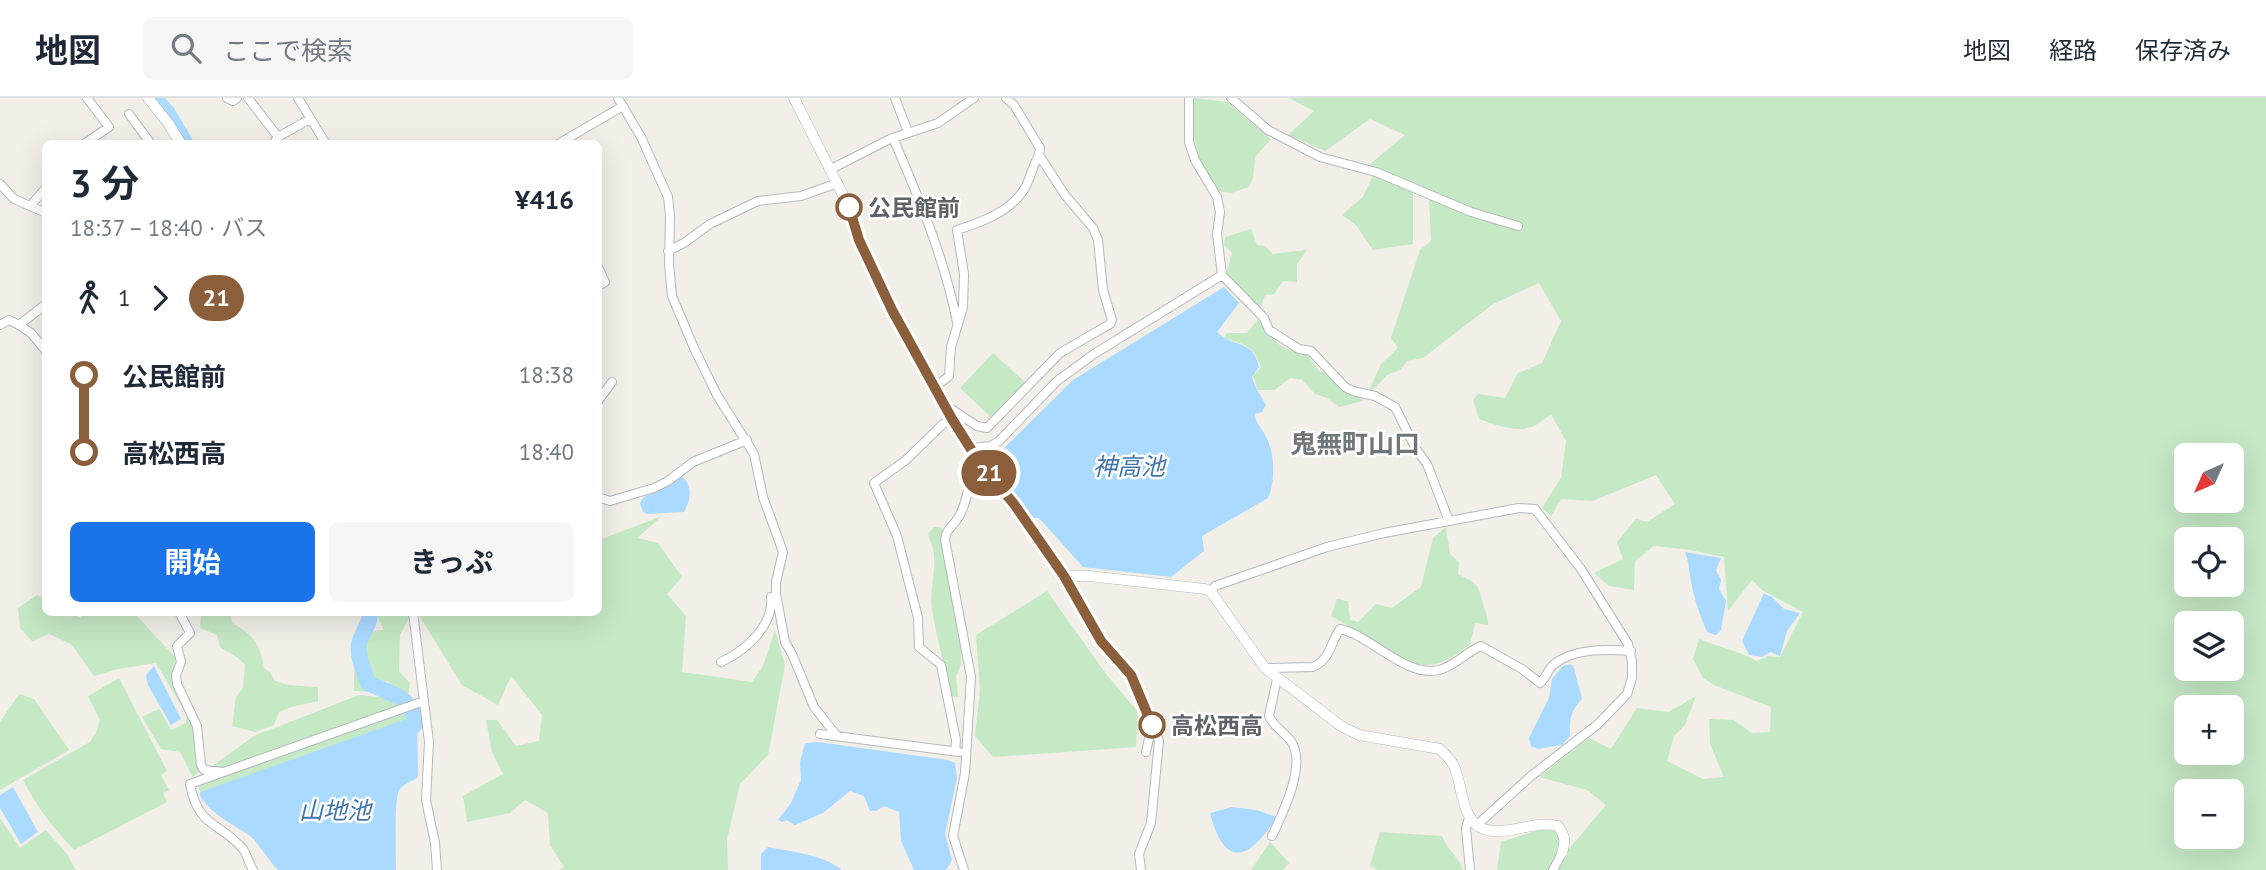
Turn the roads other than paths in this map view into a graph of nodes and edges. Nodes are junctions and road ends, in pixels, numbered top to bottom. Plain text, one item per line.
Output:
1 (87, 98) edge
2 (148, 98) edge
3 (227, 98) edge
4 (237, 98) edge
5 (248, 98) edge
6 (298, 98) edge
7 (794, 98) edge
8 (895, 98) edge
9 (974, 98) edge
10 (1006, 98) edge
11 (1189, 98) edge
12 (1231, 98) edge
13 (621, 102) edge
14 (129, 114) dead end
15 (310, 119) junction
16 (908, 132) junction
17 (893, 138) junction
18 (90, 140) edge
19 (148, 140) edge
20 (179, 140) edge
21 (275, 140) edge
22 (323, 140) edge
23 (564, 140) edge
24 (1039, 155) junction
25 (831, 169) junction
26 (838, 183) junction
27 (0, 184) edge
28 (42, 193) edge
29 (31, 205) junction
30 (42, 211) edge
31 (1518, 226) dead end
32 (668, 251) junction
33 (1222, 275) junction
34 (42, 307) edge
35 (0, 325) edge
36 (19, 325) junction
37 (958, 325) junction
38 (42, 346) edge
39 (612, 382) dead end
40 (934, 388) junction
41 (602, 396) edge
42 (944, 404) junction
43 (952, 419) junction
44 (747, 440) junction
45 (971, 448) junction
46 (979, 462) junction
47 (602, 498) edge
48 (1449, 521) junction
49 (1064, 576) junction
50 (776, 582) junction
51 (1210, 593) junction
52 (181, 616) edge
53 (413, 616) edge
54 (1631, 651) junction
55 (721, 662) dead end
56 (1265, 667) junction
57 (1278, 679) junction
58 (424, 701) junction
59 (1152, 725) junction
60 (820, 734) dead end
61 (837, 736) junction
62 (955, 751) junction
63 (965, 752) junction
64 (1146, 752) dead end
65 (226, 772) junction
66 (1473, 822) junction
67 (1272, 836) dead end
68 (1562, 853) joint
69 (253, 870) edge
70 (438, 870) edge
71 (964, 870) edge
72 (1142, 870) edge
73 (1470, 870) edge
74 (1553, 870) edge

1 - 18 street
2 - 20 street
3 - 4 street
5 - 21 street
6 - 15 street
7 - 25 street
8 - 16 street
9 - 16 street
10 - 24 street
11 - 33 street
12 - 31 street
13 - 23 street
13 - 32 street
14 - 19 street
15 - 21 street
15 - 22 street
16 - 17 street
17 - 25 street
17 - 37 street
24 - 37 street
24 - 42 street
25 - 26 street
26 - 32 street
26 - 40 street
27 - 29 street
28 - 29 street
29 - 30 street
32 - 44 street
33 - 45 street
33 - 48 street
34 - 36 street
35 - 36 street
36 - 38 street
37 - 40 street
39 - 41 street
40 - 42 street
42 - 43 street
43 - 45 street
43 - 62 street
44 - 47 street
44 - 50 street
45 - 46 street
46 - 49 street
46 - 63 street
48 - 51 street
48 - 54 street
49 - 51 street
49 - 59 street
50 - 55 street
50 - 61 street
51 - 56 street
52 - 65 street
53 - 58 street
54 - 56 street
54 - 66 street
56 - 57 street
57 - 66 street
57 - 67 street
58 - 65 street
58 - 70 street
59 - 64 street
59 - 72 street
60 - 61 street
61 - 62 street
62 - 63 street
63 - 71 street
65 - 69 street
66 - 68 street
66 - 73 street
68 - 74 street

